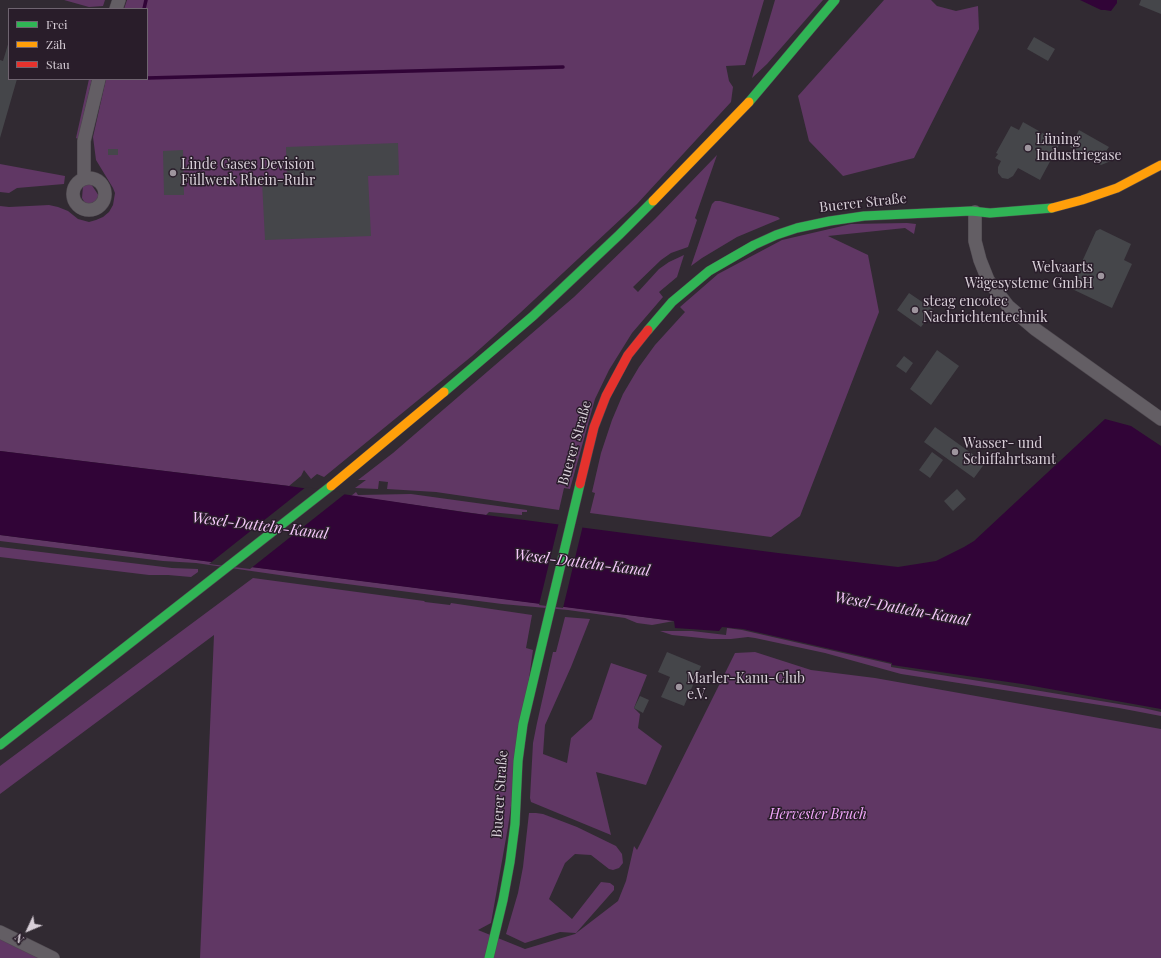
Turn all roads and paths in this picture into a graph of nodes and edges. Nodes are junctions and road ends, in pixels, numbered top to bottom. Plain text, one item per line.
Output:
1 (835, 0) edge
2 (99, 80) edge
3 (1161, 165) edge
4 (84, 179) dead end
5 (976, 212) junction
6 (1161, 419) edge
7 (0, 745) edge
8 (0, 932) edge
9 (53, 958) edge
10 (489, 958) edge

1 - 7 street
2 - 4 street
3 - 5 street, Buerer Straße
5 - 6 street
5 - 10 street, Buerer Straße
8 - 9 street

